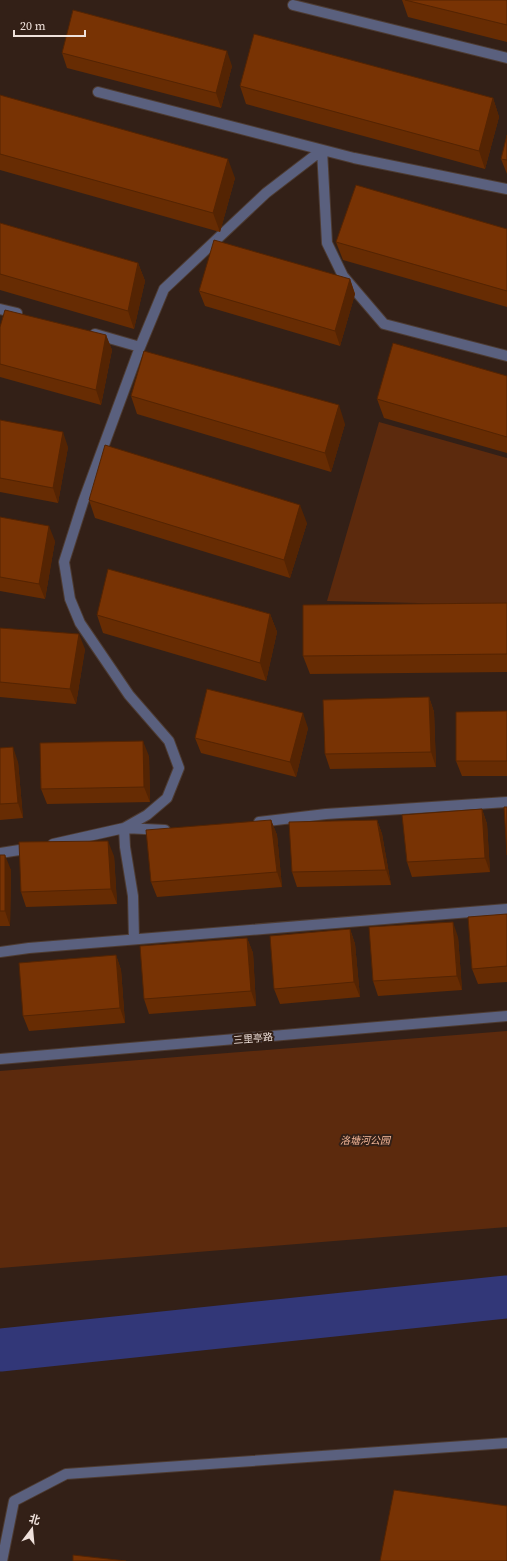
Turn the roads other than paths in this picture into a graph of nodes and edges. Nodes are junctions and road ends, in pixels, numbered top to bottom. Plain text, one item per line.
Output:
1 (293, 5) dead end
2 (507, 58) edge
3 (98, 92) dead end
4 (322, 150) junction
5 (507, 189) edge
6 (0, 309) edge
7 (29, 316) edge
8 (88, 332) edge
9 (140, 347) junction
10 (507, 356) edge
11 (507, 802) edge
12 (248, 824) edge
13 (124, 828) junction
14 (178, 830) edge
15 (0, 853) edge
16 (507, 909) edge
17 (134, 939) junction
18 (0, 952) edge
19 (507, 1016) edge
20 (0, 1059) edge
21 (507, 1443) edge
22 (2, 1561) edge

1 - 2 street
3 - 4 street
4 - 5 street
4 - 9 street
4 - 10 street
6 - 7 street
8 - 9 street
9 - 13 street
11 - 12 street
13 - 14 street
13 - 15 street
13 - 17 street
16 - 17 street
17 - 18 street
19 - 20 street, 三里亭路
21 - 22 street

